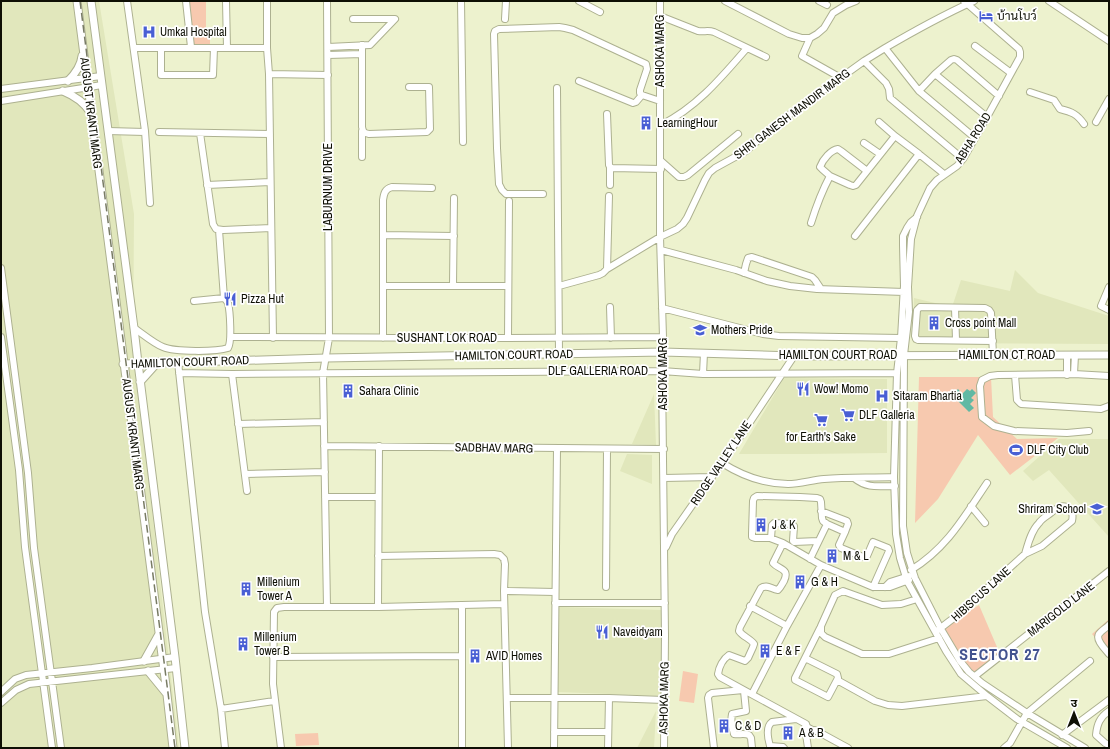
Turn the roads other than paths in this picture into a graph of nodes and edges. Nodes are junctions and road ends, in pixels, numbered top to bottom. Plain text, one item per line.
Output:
1 (77, 1) edge
2 (91, 1) edge
3 (127, 1) edge
4 (186, 1) edge
5 (226, 1) edge
6 (267, 1) edge
7 (327, 1) edge
8 (461, 1) edge
9 (506, 1) edge
10 (579, 1) edge
11 (660, 1) edge
12 (725, 1) edge
13 (819, 1) edge
14 (856, 1) edge
15 (1049, 1) edge
16 (968, 2) edge
17 (828, 5) dead end
18 (600, 12) dead end
19 (660, 16) junction
20 (353, 19) dead end
21 (505, 19) dead end
22 (810, 38) junction
23 (1109, 41) edge
24 (362, 45) junction
25 (976, 46) dead end
26 (191, 47) junction
27 (328, 47) junction
28 (83, 48) junction
29 (134, 48) junction
30 (160, 48) junction
31 (214, 48) junction
32 (227, 48) junction
33 (267, 48) junction
34 (747, 48) junction
35 (885, 48) junction
36 (362, 54) junction
37 (328, 55) junction
38 (766, 57) dead end
39 (864, 61) junction
40 (1011, 73) junction
41 (269, 74) junction
42 (935, 74) junction
43 (328, 75) junction
44 (101, 76) junction
45 (87, 78) junction
46 (841, 78) junction
47 (68, 81) junction
48 (579, 81) dead end
49 (102, 85) junction
50 (88, 87) junction
51 (409, 87) dead end
52 (557, 88) dead end
53 (1, 89) edge
54 (63, 92) junction
55 (919, 92) junction
56 (1030, 92) dead end
57 (642, 95) junction
58 (999, 96) junction
59 (1109, 99) edge
60 (1, 101) edge
61 (660, 101) junction
62 (92, 114) junction
63 (607, 114) dead end
64 (987, 118) junction
65 (879, 122) dead end
66 (1096, 122) dead end
67 (1084, 124) dead end
68 (661, 125) junction
69 (108, 131) junction
70 (362, 131) junction
71 (145, 132) junction
72 (160, 132) dead end
73 (200, 133) junction
74 (270, 134) junction
75 (738, 134) dead end
76 (895, 136) junction
77 (975, 138) junction
78 (463, 142) dead end
79 (864, 143) dead end
80 (880, 154) junction
81 (919, 154) junction
82 (362, 156) dead end
83 (963, 159) junction
84 (661, 161) junction
85 (610, 168) junction
86 (661, 170) junction
87 (867, 171) junction
88 (944, 174) junction
89 (830, 176) junction
90 (270, 182) junction
91 (207, 185) junction
92 (610, 185) dead end
93 (432, 188) dead end
94 (543, 194) dead end
95 (609, 196) dead end
96 (454, 198) dead end
97 (509, 201) dead end
98 (150, 203) dead end
99 (917, 216) junction
100 (811, 223) dead end
101 (271, 228) junction
102 (219, 230) junction
103 (383, 235) junction
104 (454, 236) junction
105 (855, 236) dead end
106 (660, 237) junction
107 (661, 250) junction
108 (1, 268) edge
109 (607, 269) junction
110 (744, 273) junction
111 (383, 286) junction
112 (453, 286) junction
113 (508, 286) junction
114 (559, 286) junction
115 (1109, 287) edge
116 (821, 289) junction
117 (904, 292) junction
118 (224, 298) junction
119 (194, 301) dead end
120 (610, 308) dead end
121 (662, 308) junction
122 (955, 308) junction
123 (1109, 310) edge
124 (909, 312) junction
125 (916, 313) junction
126 (134, 328) junction
127 (1, 337) edge
128 (231, 337) junction
129 (663, 337) junction
130 (273, 338) junction
131 (329, 338) junction
132 (383, 338) junction
133 (508, 338) junction
134 (558, 338) junction
135 (611, 338) junction
136 (901, 338) junction
137 (956, 340) junction
138 (992, 341) junction
139 (663, 352) junction
140 (704, 352) junction
141 (1108, 353) edge
142 (559, 354) junction
143 (902, 355) junction
144 (993, 355) junction
145 (1071, 355) junction
146 (794, 356) junction
147 (326, 358) junction
148 (158, 362) junction
149 (178, 362) junction
150 (138, 363) junction
151 (123, 364) junction
152 (662, 371) junction
153 (179, 373) junction
154 (323, 373) junction
155 (897, 373) junction
156 (232, 374) junction
157 (704, 374) junction
158 (781, 374) junction
159 (1067, 374) junction
160 (1074, 374) junction
161 (1015, 375) junction
162 (1109, 376) edge
163 (140, 382) junction
164 (1109, 406) edge
165 (324, 422) junction
166 (238, 424) junction
167 (1089, 430) dead end
168 (324, 446) junction
169 (379, 446) junction
170 (557, 448) junction
171 (607, 449) junction
172 (664, 449) junction
173 (722, 463) junction
174 (325, 472) junction
175 (245, 474) junction
176 (712, 477) junction
177 (894, 477) junction
178 (664, 478) junction
179 (854, 478) junction
180 (986, 483) dead end
181 (895, 486) junction
182 (247, 491) dead end
183 (325, 497) junction
184 (378, 497) junction
185 (971, 506) junction
186 (821, 510) junction
187 (986, 523) dead end
188 (827, 524) junction
189 (845, 532) junction
190 (771, 538) junction
191 (818, 542) junction
192 (783, 543) junction
193 (664, 552) junction
194 (1025, 554) junction
195 (378, 556) junction
196 (810, 559) junction
197 (820, 565) junction
198 (1109, 571) edge
199 (913, 574) junction
200 (906, 579) junction
201 (606, 587) dead end
202 (873, 587) junction
203 (504, 591) junction
204 (555, 592) junction
205 (917, 599) junction
206 (555, 603) junction
207 (665, 603) junction
208 (504, 604) junction
209 (462, 605) junction
210 (750, 606) junction
211 (328, 607) junction
212 (378, 607) junction
213 (786, 626) junction
214 (821, 626) junction
215 (1109, 626) edge
216 (938, 630) junction
217 (158, 634) junction
218 (939, 638) junction
219 (1109, 654) edge
220 (462, 656) junction
221 (175, 657) junction
222 (273, 657) junction
223 (162, 658) junction
224 (805, 658) junction
225 (144, 661) junction
226 (1090, 661) dead end
227 (176, 668) junction
228 (163, 669) junction
229 (148, 671) junction
230 (51, 672) junction
231 (42, 673) junction
232 (975, 676) junction
233 (837, 680) junction
234 (52, 682) junction
235 (43, 683) junction
236 (744, 690) junction
237 (1, 692) edge
238 (166, 693) junction
239 (752, 694) junction
240 (987, 696) junction
241 (507, 698) junction
242 (554, 698) junction
243 (609, 698) junction
244 (664, 700) junction
245 (1109, 700) edge
246 (274, 701) junction
247 (1, 704) edge
248 (221, 709) junction
249 (1109, 711) edge
250 (1027, 713) junction
251 (796, 719) junction
252 (1022, 722) junction
253 (806, 724) junction
254 (554, 732) junction
255 (608, 732) junction
256 (1062, 735) junction
257 (1009, 745) edge
258 (1109, 745) edge
259 (845, 747) edge
260 (52, 748) edge
261 (61, 748) edge
262 (173, 748) edge
263 (185, 748) edge
264 (225, 748) edge
265 (281, 748) edge
266 (462, 748) edge
267 (508, 748) edge
268 (554, 748) edge
269 (608, 748) edge
270 (664, 748) edge
271 (714, 748) edge
272 (752, 748) edge
273 (784, 748) edge
274 (808, 748) edge
275 (1004, 748) edge
276 (1068, 748) edge
277 (1085, 748) edge

1 - 28 main road, AUGUST KRANTI MARG
2 - 44 main road, AUGUST KRANTI MARG
3 - 29 street
4 - 26 street
5 - 32 street
6 - 33 street
7 - 27 street, LABURNUM DRIVE
8 - 78 street
9 - 21 street
10 - 18 street
11 - 19 street, ASHOKA MARG
12 - 22 street
13 - 17 street
14 - 22 street
15 - 23 street
16 - 35 street
16 - 40 street, ABHA ROAD
19 - 34 street
19 - 61 street, ASHOKA MARG
20 - 24 street
22 - 46 street
24 - 27 street
24 - 36 street
25 - 40 street
26 - 30 street
26 - 31 street
27 - 37 street, LABURNUM DRIVE
28 - 45 main road, AUGUST KRANTI MARG
28 - 47 main road
29 - 30 street
29 - 71 street
30 - 31 street
31 - 32 street
32 - 33 street
33 - 41 street
34 - 38 street
34 - 68 street
35 - 39 street, SHRI GANESH MANDIR MARG
35 - 55 street
36 - 37 street
36 - 70 street
37 - 43 street, LABURNUM DRIVE
39 - 46 street, SHRI GANESH MANDIR MARG
39 - 83 street
40 - 58 street, ABHA ROAD
41 - 43 street
41 - 74 street
42 - 55 street
42 - 58 street
42 - 64 street
43 - 131 street, LABURNUM DRIVE
44 - 45 street
44 - 49 main road, AUGUST KRANTI MARG
45 - 47 street
45 - 50 main road, AUGUST KRANTI MARG
46 - 106 street, SHRI GANESH MANDIR MARG
47 - 53 street
48 - 57 street
49 - 50 street
49 - 69 main road, AUGUST KRANTI MARG
50 - 54 street
50 - 62 main road, AUGUST KRANTI MARG
51 - 70 street
52 - 114 street
54 - 60 street
54 - 62 main road
55 - 77 street
56 - 67 street
57 - 61 street
57 - 94 street
58 - 64 street, ABHA ROAD
59 - 66 street
61 - 68 street, ASHOKA MARG
62 - 151 main road, AUGUST KRANTI MARG
63 - 85 street
64 - 77 street, ABHA ROAD
65 - 76 street
68 - 84 street, ASHOKA MARG
69 - 71 street
69 - 126 main road, AUGUST KRANTI MARG
70 - 82 street
71 - 98 street
72 - 73 street
73 - 74 street
73 - 91 street
74 - 90 street
75 - 84 street
76 - 80 street
76 - 81 street
77 - 83 street, ABHA ROAD
79 - 80 street
80 - 87 street
81 - 88 street
81 - 105 street
83 - 88 street, ABHA ROAD
84 - 86 street, ASHOKA MARG
85 - 86 street
85 - 92 street
86 - 106 street, ASHOKA MARG
87 - 89 street
87 - 89 street
88 - 99 street, ABHA ROAD
89 - 100 street
90 - 91 street
90 - 101 street
91 - 102 street
93 - 103 street
95 - 109 street
96 - 104 street
97 - 113 street
99 - 117 street, ABHA ROAD
99 - 124 street, ABHA ROAD
101 - 102 street
101 - 130 street
102 - 118 street
103 - 104 street
103 - 111 street
104 - 112 street
106 - 107 street, ASHOKA MARG
106 - 109 street, SHRI GANESH MANDIR MARG
107 - 110 street
107 - 121 street, ASHOKA MARG
108 - 230 street
109 - 114 street, SHRI GANESH MANDIR MARG
110 - 116 street
110 - 116 street
111 - 112 street
111 - 132 street
112 - 113 street
113 - 133 street
114 - 134 street
115 - 123 street
116 - 117 street
117 - 136 street, ABHA ROAD
118 - 119 street
118 - 128 street
120 - 135 street
121 - 129 street, ASHOKA MARG
121 - 136 street
122 - 125 street
122 - 137 street
122 - 138 street
124 - 125 street
124 - 143 street, ABHA ROAD
125 - 137 street
126 - 128 street
126 - 150 main road, AUGUST KRANTI MARG
127 - 231 street
128 - 130 street, SUSHANT LOK ROAD
129 - 135 street, SUSHANT LOK ROAD
129 - 139 street, ASHOKA MARG
130 - 131 street, SUSHANT LOK ROAD
131 - 132 street, SUSHANT LOK ROAD
131 - 147 street, LABURNUM DRIVE
132 - 133 street, SUSHANT LOK ROAD
133 - 134 street, SUSHANT LOK ROAD
134 - 135 street, SUSHANT LOK ROAD
134 - 142 street
136 - 143 street, ABHA ROAD
137 - 138 street
138 - 144 street
139 - 140 main road, HAMILTON COURT ROAD
139 - 142 main road, HAMILTON COURT ROAD
139 - 152 street, ASHOKA MARG
140 - 146 main road, HAMILTON COURT ROAD
140 - 157 street
141 - 145 main road, HAMILTON CT ROAD
142 - 147 main road, HAMILTON COURT ROAD
143 - 144 main road, HAMILTON CT ROAD
143 - 146 main road, HAMILTON COURT ROAD
143 - 155 street
143 - 199 street
144 - 145 main road, HAMILTON CT ROAD
145 - 159 street
145 - 160 street
146 - 158 street, RIDGE VALLEY LANE
147 - 149 main road, HAMILTON COURT ROAD
147 - 154 street, LABURNUM DRIVE
148 - 149 main road, HAMILTON COURT ROAD
148 - 150 main road, HAMILTON COURT ROAD
148 - 163 main road
149 - 153 street
150 - 151 main road, HAMILTON COURT ROAD
150 - 163 main road, AUGUST KRANTI MARG
151 - 217 main road, AUGUST KRANTI MARG
152 - 154 street, DLF GALLERIA ROAD
152 - 157 street, DLF GALLERIA ROAD
152 - 172 street, ASHOKA MARG
153 - 156 street, DLF GALLERIA ROAD
153 - 248 street
154 - 156 street, DLF GALLERIA ROAD
154 - 165 street, LABURNUM DRIVE
155 - 158 street, DLF GALLERIA ROAD
155 - 177 street
156 - 166 street
157 - 158 street, DLF GALLERIA ROAD
158 - 173 street, RIDGE VALLEY LANE
159 - 160 street
159 - 161 street
160 - 162 street
161 - 164 street
161 - 167 street
163 - 221 main road, AUGUST KRANTI MARG
165 - 166 street
165 - 168 street, LABURNUM DRIVE
166 - 175 street
168 - 169 street, SADBHAV MARG
168 - 174 street, LABURNUM DRIVE
169 - 170 street, SADBHAV MARG
169 - 184 street
170 - 171 street, SADBHAV MARG
170 - 204 street
171 - 172 street, SADBHAV MARG
171 - 201 street
172 - 178 street, ASHOKA MARG
173 - 176 street, RIDGE VALLEY LANE
173 - 179 street
174 - 175 street
174 - 183 street, LABURNUM DRIVE
175 - 182 street
176 - 178 street
176 - 193 street, RIDGE VALLEY LANE
177 - 179 street
177 - 181 street
178 - 193 street, ASHOKA MARG
179 - 181 street
180 - 185 street
181 - 200 street
183 - 184 street
183 - 211 street, LABURNUM DRIVE
184 - 195 street
185 - 187 street
185 - 199 street
186 - 188 street
186 - 189 street
186 - 190 street
188 - 189 street
188 - 191 street
189 - 202 street
190 - 191 street
190 - 192 street
191 - 196 street
192 - 196 street
192 - 210 street
193 - 207 street, ASHOKA MARG
194 - 194 street, HIBISCUS LANE
194 - 216 street, HIBISCUS LANE
195 - 203 street
195 - 212 street
196 - 197 street
197 - 202 street
197 - 213 street
198 - 232 street, MARIGOLD LANE
199 - 200 street
199 - 216 street
200 - 202 street
200 - 205 street
203 - 204 street
203 - 208 street
204 - 206 street
205 - 214 street
205 - 216 street
206 - 207 street
206 - 242 street
207 - 244 street, ASHOKA MARG
208 - 209 street
208 - 241 street
209 - 212 street
209 - 220 street
210 - 213 street
210 - 236 street
211 - 212 street
211 - 222 street
213 - 239 street
214 - 218 street
214 - 224 street
215 - 219 street
216 - 218 street
216 - 232 street
217 - 223 main road, AUGUST KRANTI MARG
217 - 225 main road
218 - 240 street
220 - 222 street
220 - 266 street
221 - 223 street
221 - 227 main road, AUGUST KRANTI MARG
222 - 246 street
223 - 225 street
223 - 228 main road, AUGUST KRANTI MARG
224 - 233 street
224 - 233 street
225 - 230 street
226 - 250 street
227 - 228 street
227 - 263 main road, AUGUST KRANTI MARG
228 - 229 street
228 - 238 main road, AUGUST KRANTI MARG
229 - 234 street
229 - 238 main road
230 - 231 street
230 - 234 street
231 - 235 street
231 - 237 street
232 - 250 street
233 - 240 street
234 - 235 street
234 - 261 street
235 - 247 street
235 - 260 street
236 - 239 street
236 - 271 street
236 - 272 street
238 - 262 main road, AUGUST KRANTI MARG
239 - 251 street
240 - 252 street
241 - 242 street
241 - 267 street
242 - 243 street
242 - 254 street
243 - 244 street
243 - 255 street
244 - 270 street, ASHOKA MARG
245 - 256 street
246 - 248 street
246 - 265 street
248 - 264 street
249 - 258 street
250 - 252 street
250 - 256 street
251 - 253 street
251 - 273 street
252 - 257 street
252 - 276 street
253 - 259 street
253 - 274 street
254 - 255 street
254 - 268 street
255 - 269 street
256 - 277 street
257 - 275 street

